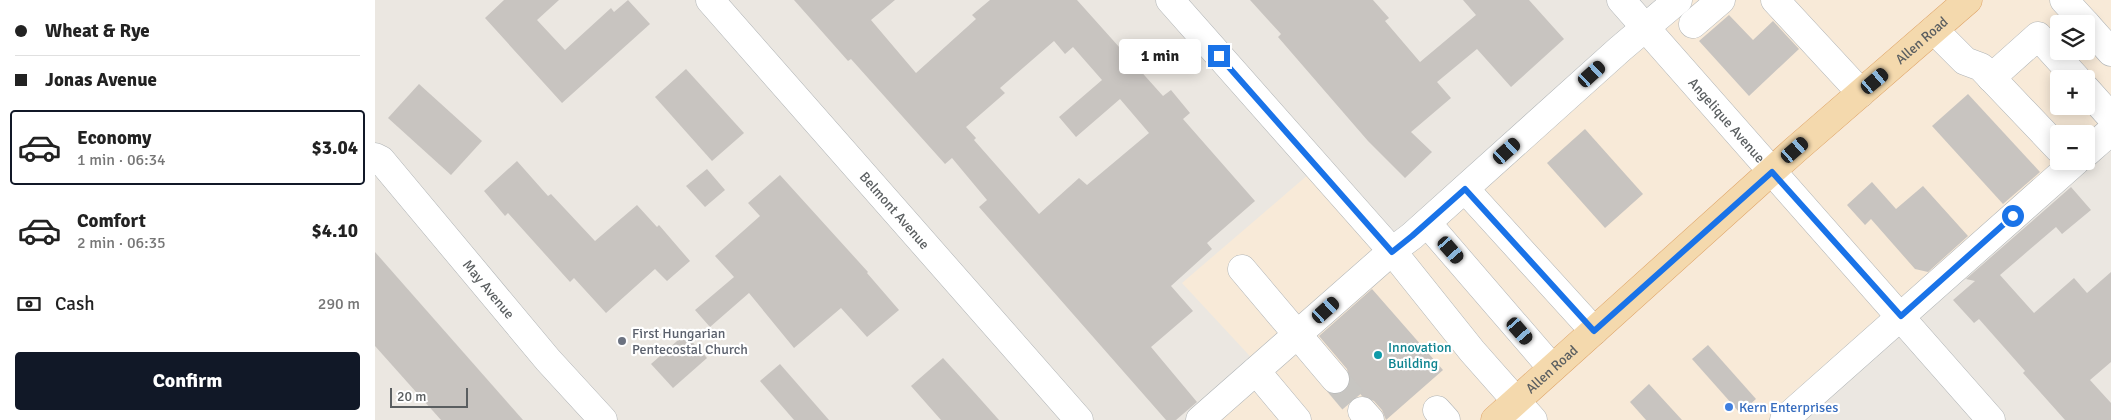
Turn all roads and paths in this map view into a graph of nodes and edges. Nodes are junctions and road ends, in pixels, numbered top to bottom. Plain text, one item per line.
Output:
1 (710, 0) edge
2 (1170, 0) edge
3 (1621, 0) edge
4 (1678, 0) edge
5 (1721, 0) edge
6 (1775, 0) edge
7 (1968, 0) edge
8 (2064, 0) edge
9 (2078, 15) edge
10 (1693, 24) dead end
11 (1646, 28) junction
12 (1934, 30) junction
13 (2095, 34) edge
14 (2111, 52) edge
15 (2069, 70) edge
16 (1991, 78) junction
17 (1861, 93) junction
18 (2095, 99) edge
19 (2111, 117) edge
20 (2111, 131) edge
21 (2050, 136) edge
22 (2095, 142) edge
23 (375, 157) edge
24 (2060, 170) edge
25 (1772, 172) junction
26 (1465, 189) junction
27 (1427, 223) junction
28 (1392, 252) junction
29 (1243, 269) dead end
30 (1901, 316) junction
31 (1594, 331) junction
32 (1299, 335) junction
33 (1552, 368) junction
34 (1256, 371) junction
35 (1335, 379) tunnel mouth
36 (1516, 400) junction
37 (603, 420) edge
38 (1079, 420) edge
39 (1200, 420) edge
40 (1297, 420) edge
41 (1495, 420) edge
42 (1533, 420) edge
43 (1784, 420) edge
44 (1991, 420) edge

1 - 38 street, Belmont Avenue
2 - 28 street
3 - 11 street, Angelique Avenue
4 - 11 street
5 - 10 street
6 - 17 street
7 - 12 main road, Allen Road
8 - 9 street
11 - 25 street, Angelique Avenue
11 - 26 street
12 - 16 street
12 - 17 main road, Allen Road
13 - 14 street
15 - 16 street
16 - 21 street
17 - 25 main road, Allen Road
18 - 19 street
20 - 22 street
23 - 37 street, May Avenue
24 - 30 street
25 - 30 street, Angelique Avenue
25 - 31 main road, Allen Road
26 - 27 street
26 - 31 street
27 - 28 street
27 - 33 street
28 - 32 street
28 - 36 street
29 - 32 street
30 - 43 street
30 - 44 street, Angelique Avenue
31 - 33 main road, Allen Road
32 - 34 street
32 - 35 street
33 - 36 main road, Allen Road
34 - 39 street
34 - 40 street
36 - 41 main road, Allen Road
36 - 42 street

